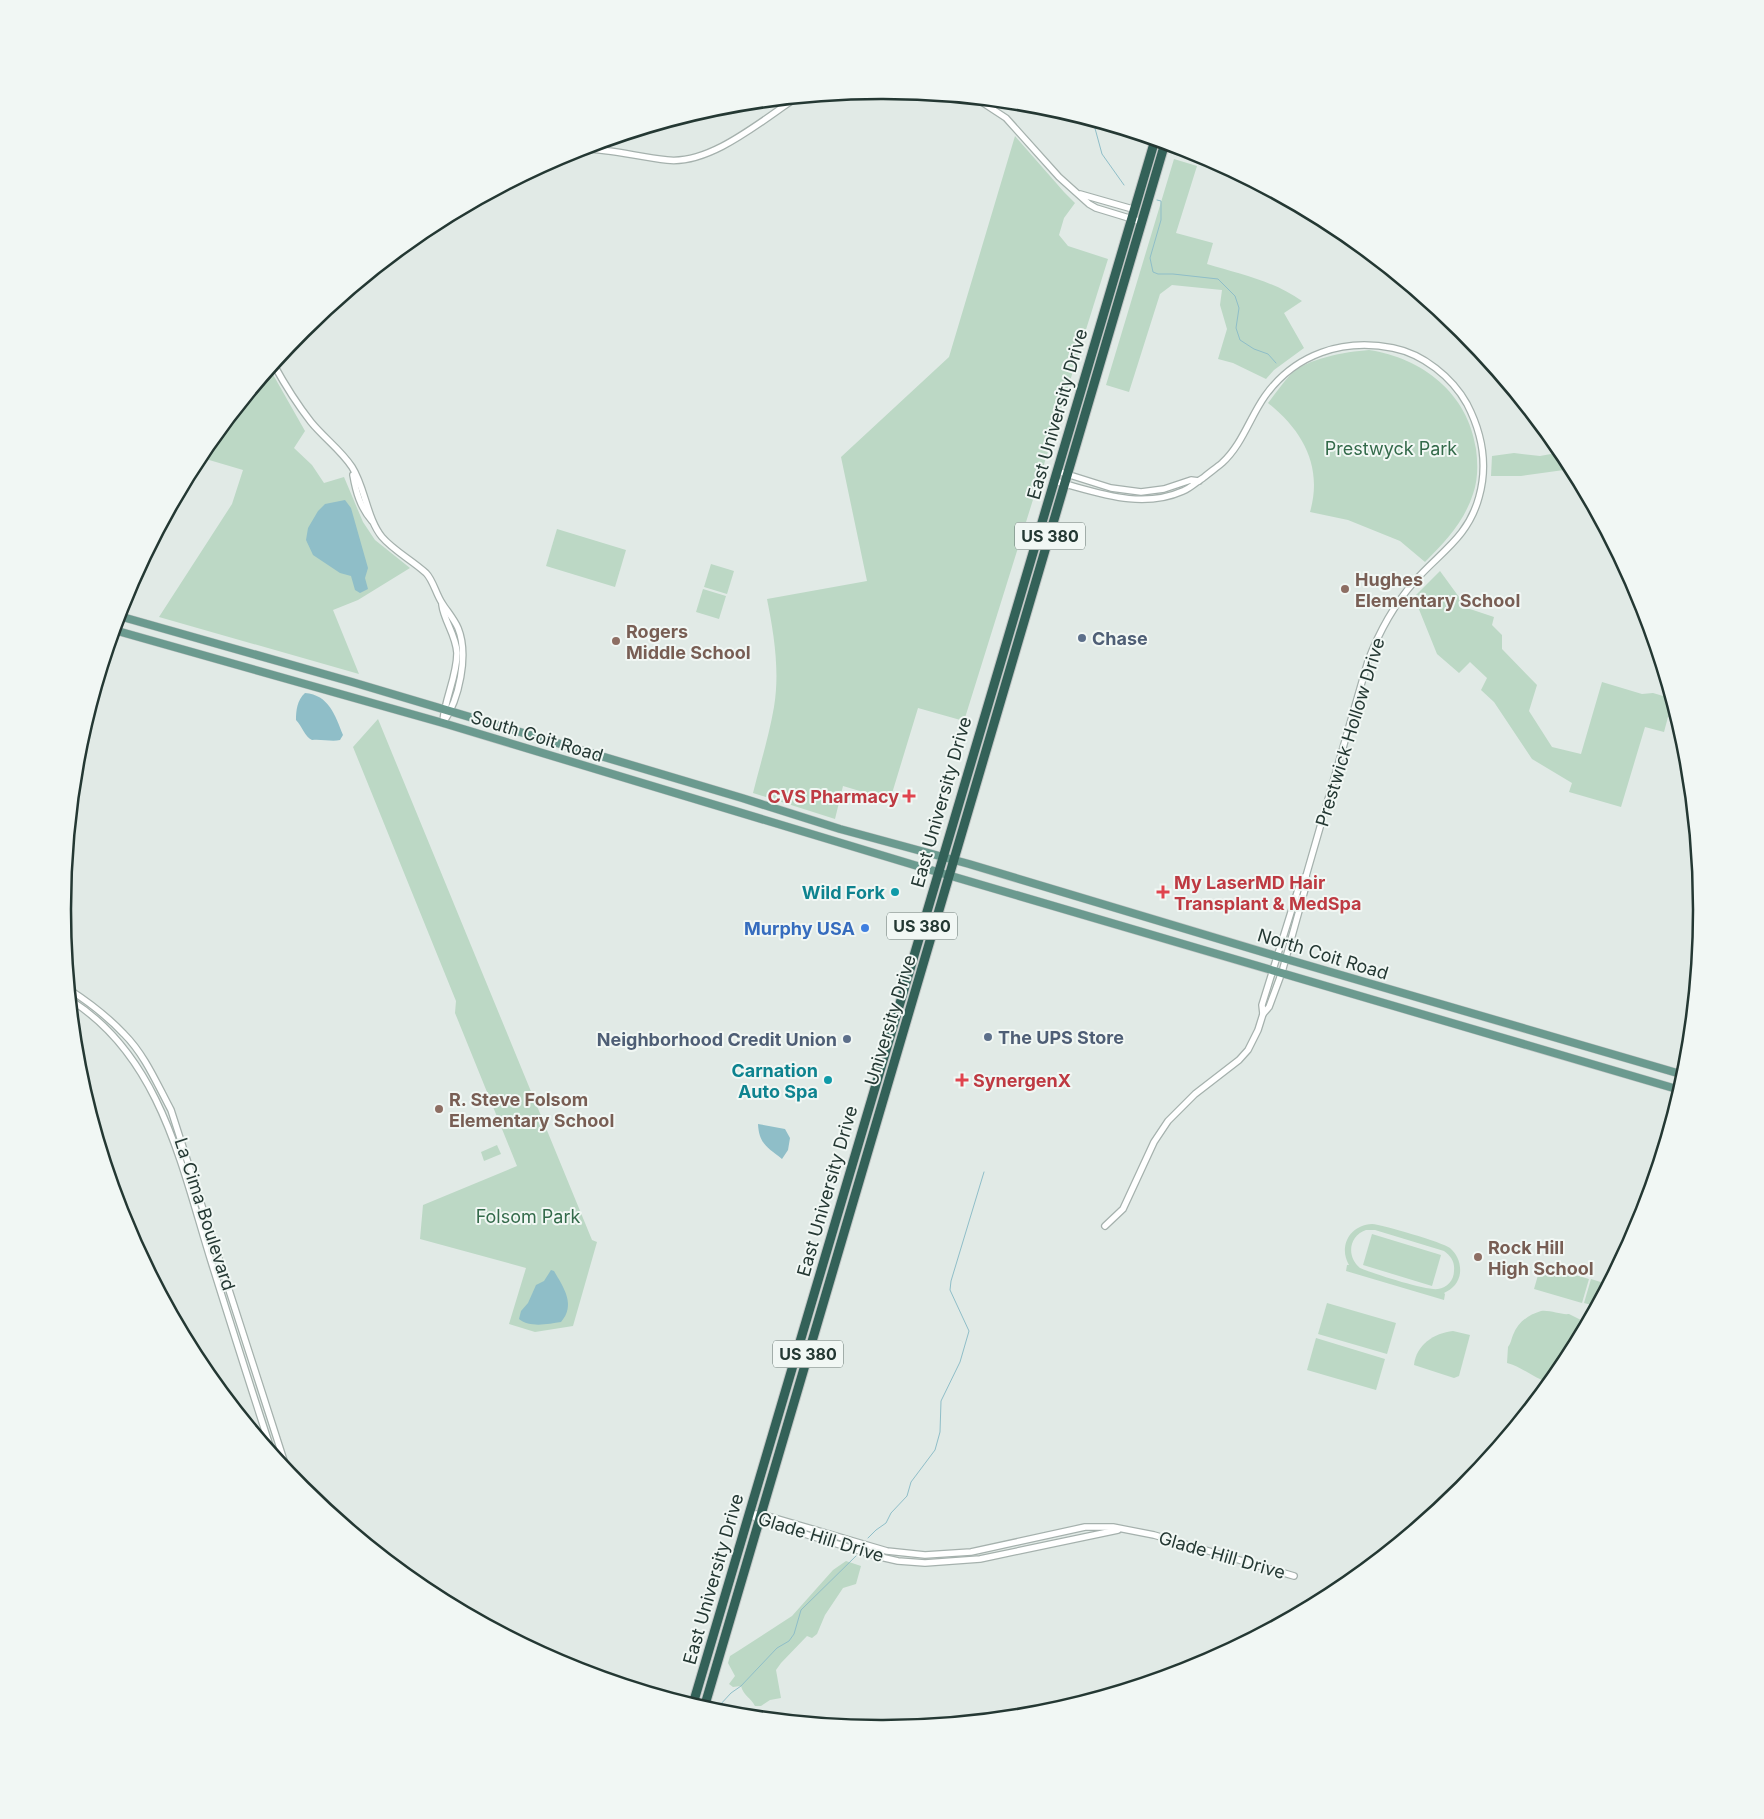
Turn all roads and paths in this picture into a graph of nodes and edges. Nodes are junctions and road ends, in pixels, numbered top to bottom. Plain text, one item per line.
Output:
1 (785, 105) edge
2 (988, 106) edge
3 (1153, 146) edge
4 (599, 150) edge
5 (1164, 150) edge
6 (1078, 194) junction
7 (1145, 212) junction
8 (1133, 214) junction
9 (1142, 222) junction
10 (277, 370) edge
11 (1058, 471) junction
12 (1069, 474) junction
13 (1054, 480) junction
14 (1199, 480) junction
15 (1066, 484) junction
16 (126, 618) edge
17 (121, 632) edge
18 (448, 710) junction
19 (443, 723) junction
20 (574, 748) junction
21 (570, 761) junction
22 (642, 768) junction
23 (639, 782) junction
24 (840, 829) junction
25 (837, 841) junction
26 (942, 857) junction
27 (955, 860) junction
28 (938, 871) junction
29 (950, 875) junction
30 (1306, 876) junction
31 (1087, 900) junction
32 (1083, 914) junction
33 (1175, 926) junction
34 (1172, 940) junction
35 (1277, 956) junction
36 (1286, 959) junction
37 (1273, 970) junction
38 (1282, 972) junction
39 (76, 994) edge
40 (1408, 995) junction
41 (77, 1005) edge
42 (1404, 1008) junction
43 (1263, 1014) junction
44 (1585, 1046) junction
45 (1594, 1049) junction
46 (1581, 1061) junction
47 (1590, 1063) junction
48 (1676, 1073) edge
49 (1672, 1088) edge
50 (1104, 1226) dead end
51 (268, 1439) edge
52 (281, 1453) edge
53 (749, 1514) junction
54 (760, 1517) junction
55 (1294, 1576) dead end
56 (695, 1698) edge
57 (706, 1701) edge

1 - 4 street
2 - 6 street
3 - 8 highway, East University Drive / US 380
5 - 7 highway, US 380
6 - 8 street
6 - 8 street
7 - 8 street
7 - 9 highway, US 380
8 - 9 street
8 - 11 highway, East University Drive / US 380
9 - 12 highway, US 380
10 - 18 street
11 - 12 street, Prestwick Hollow Drive
11 - 13 highway, East University Drive / US 380
12 - 14 street, Prestwick Hollow Drive
12 - 15 highway, US 380
13 - 15 street, Prestwick Hollow Drive
13 - 26 highway, East University Drive / US 380
14 - 15 street, Prestwick Hollow Drive
14 - 30 street, Prestwick Hollow Drive
15 - 27 highway, US 380
16 - 18 main road, South Coit Road
17 - 19 main road, South Coit Road
18 - 19 street
18 - 20 main road, South Coit Road
19 - 21 main road, South Coit Road
20 - 21 main road
20 - 22 main road, South Coit Road
21 - 23 main road, South Coit Road
22 - 23 main road
22 - 24 main road, South Coit Road
23 - 25 main road, South Coit Road
24 - 25 main road
24 - 26 main road, South Coit Road
25 - 28 main road, South Coit Road
26 - 27 main road, South Coit Road
26 - 28 highway, East University Drive / US 380
27 - 29 highway, University Drive / US 380
27 - 31 main road, North Coit Road
28 - 29 main road, South Coit Road
28 - 53 highway, East University Drive / US 380
29 - 32 main road, North Coit Road
29 - 54 highway, University Drive / US 380
30 - 35 street, Prestwick Hollow Drive
30 - 36 street, Prestwick Hollow Drive
31 - 32 main road
31 - 33 main road, North Coit Road
32 - 34 main road, North Coit Road
33 - 34 main road
33 - 35 main road, North Coit Road
34 - 37 main road, North Coit Road
35 - 36 main road, North Coit Road
35 - 37 street, Prestwick Hollow Drive
36 - 38 street, Prestwick Hollow Drive
36 - 40 main road, North Coit Road
37 - 38 main road, North Coit Road
37 - 43 street, Prestwick Hollow Drive
38 - 42 main road, North Coit Road
38 - 43 street, Prestwick Hollow Drive
39 - 52 street, La Cima Boulevard
40 - 42 main road
40 - 44 main road, North Coit Road
41 - 51 street, La Cima Boulevard
42 - 46 main road, North Coit Road
43 - 50 street, Prestwick Hollow Drive
44 - 45 main road, North Coit Road
44 - 46 main road
45 - 47 main road
45 - 48 main road, North Coit Road
46 - 47 main road, North Coit Road
47 - 49 main road, North Coit Road
53 - 54 street, Glade Hill Drive
53 - 56 highway, East University Drive / US 380
54 - 55 street, Glade Hill Drive
54 - 57 highway, University Drive / US 380

